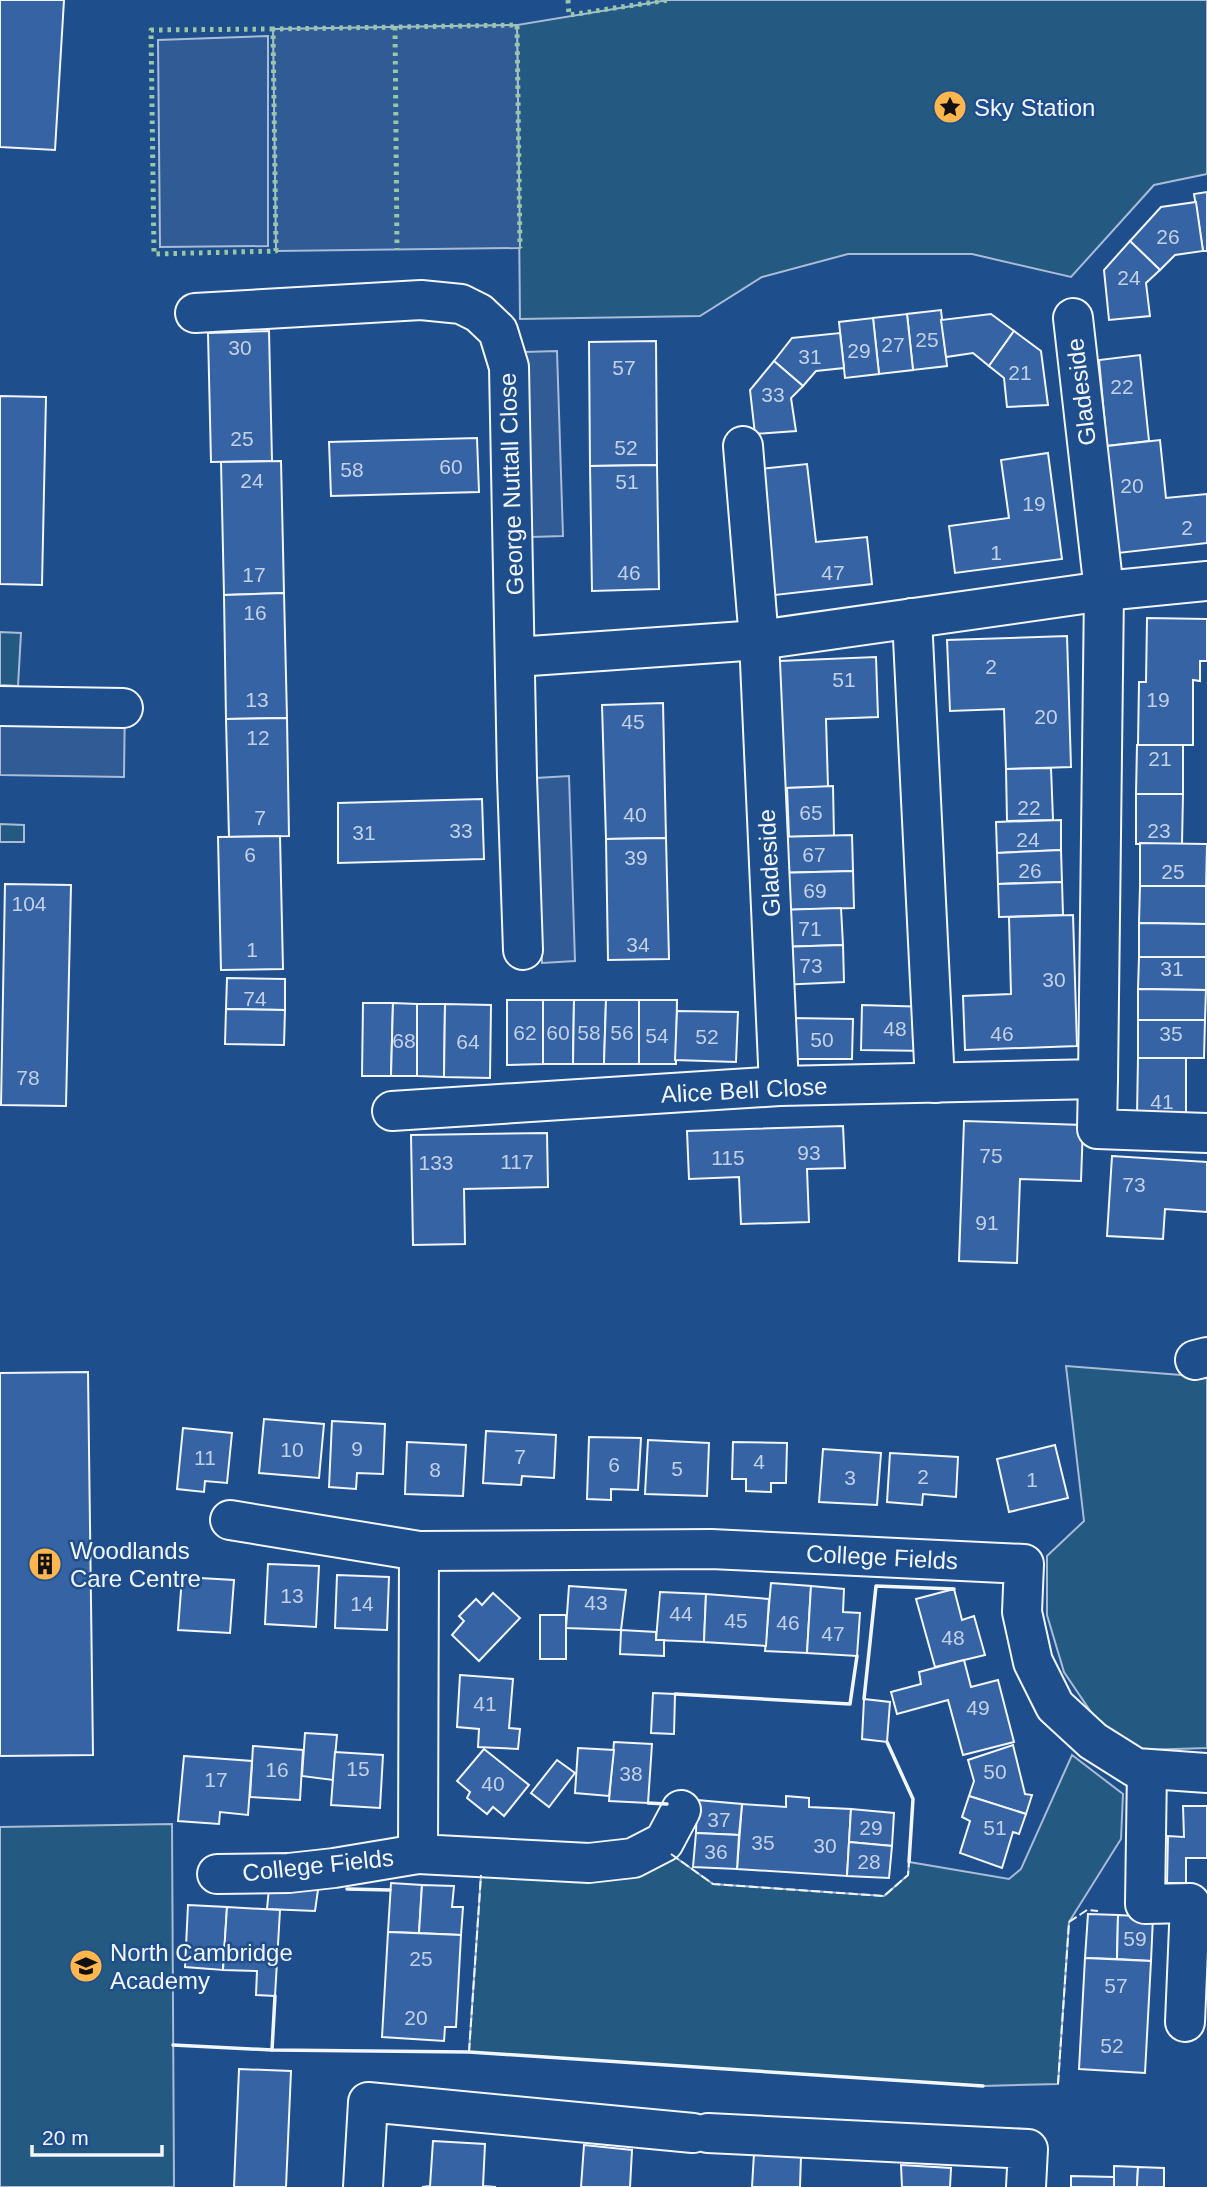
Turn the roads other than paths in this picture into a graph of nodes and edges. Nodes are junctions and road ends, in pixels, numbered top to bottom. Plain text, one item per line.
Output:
1 (195, 313) dead end
2 (1073, 318) dead end
3 (743, 446) dead end
4 (1207, 582) edge
5 (1104, 591) junction
6 (912, 618) junction
7 (759, 640) junction
8 (516, 657) junction
9 (0, 706) edge
10 (123, 708) dead end
11 (523, 950) dead end
12 (1098, 1079) junction
13 (935, 1083) junction
14 (779, 1086) junction
15 (392, 1111) dead end
16 (1207, 1133) edge
17 (230, 1520) dead end
18 (419, 1551) junction
19 (1147, 1769) junction
20 (1207, 1773) edge
21 (681, 1810) dead end
22 (418, 1854) junction
23 (217, 1874) dead end
24 (1185, 2022) dead end
25 (363, 2187) edge
26 (1026, 2187) edge

1 - 8 street, George Nuttall Close
2 - 5 street, Gladeside
3 - 7 street, Gladeside
4 - 5 street
5 - 6 street
5 - 12 street
6 - 7 street
6 - 13 street
7 - 8 street
7 - 14 street, Gladeside
8 - 11 street, George Nuttall Close
9 - 10 street
12 - 13 street, Alice Bell Close
12 - 16 street
13 - 14 street, Alice Bell Close
14 - 15 street, Alice Bell Close
17 - 18 street, College Fields
18 - 19 street, College Fields
18 - 22 street, College Fields
19 - 20 street, College Fields
19 - 24 street
21 - 22 street, College Fields
22 - 23 street, College Fields
25 - 26 street

